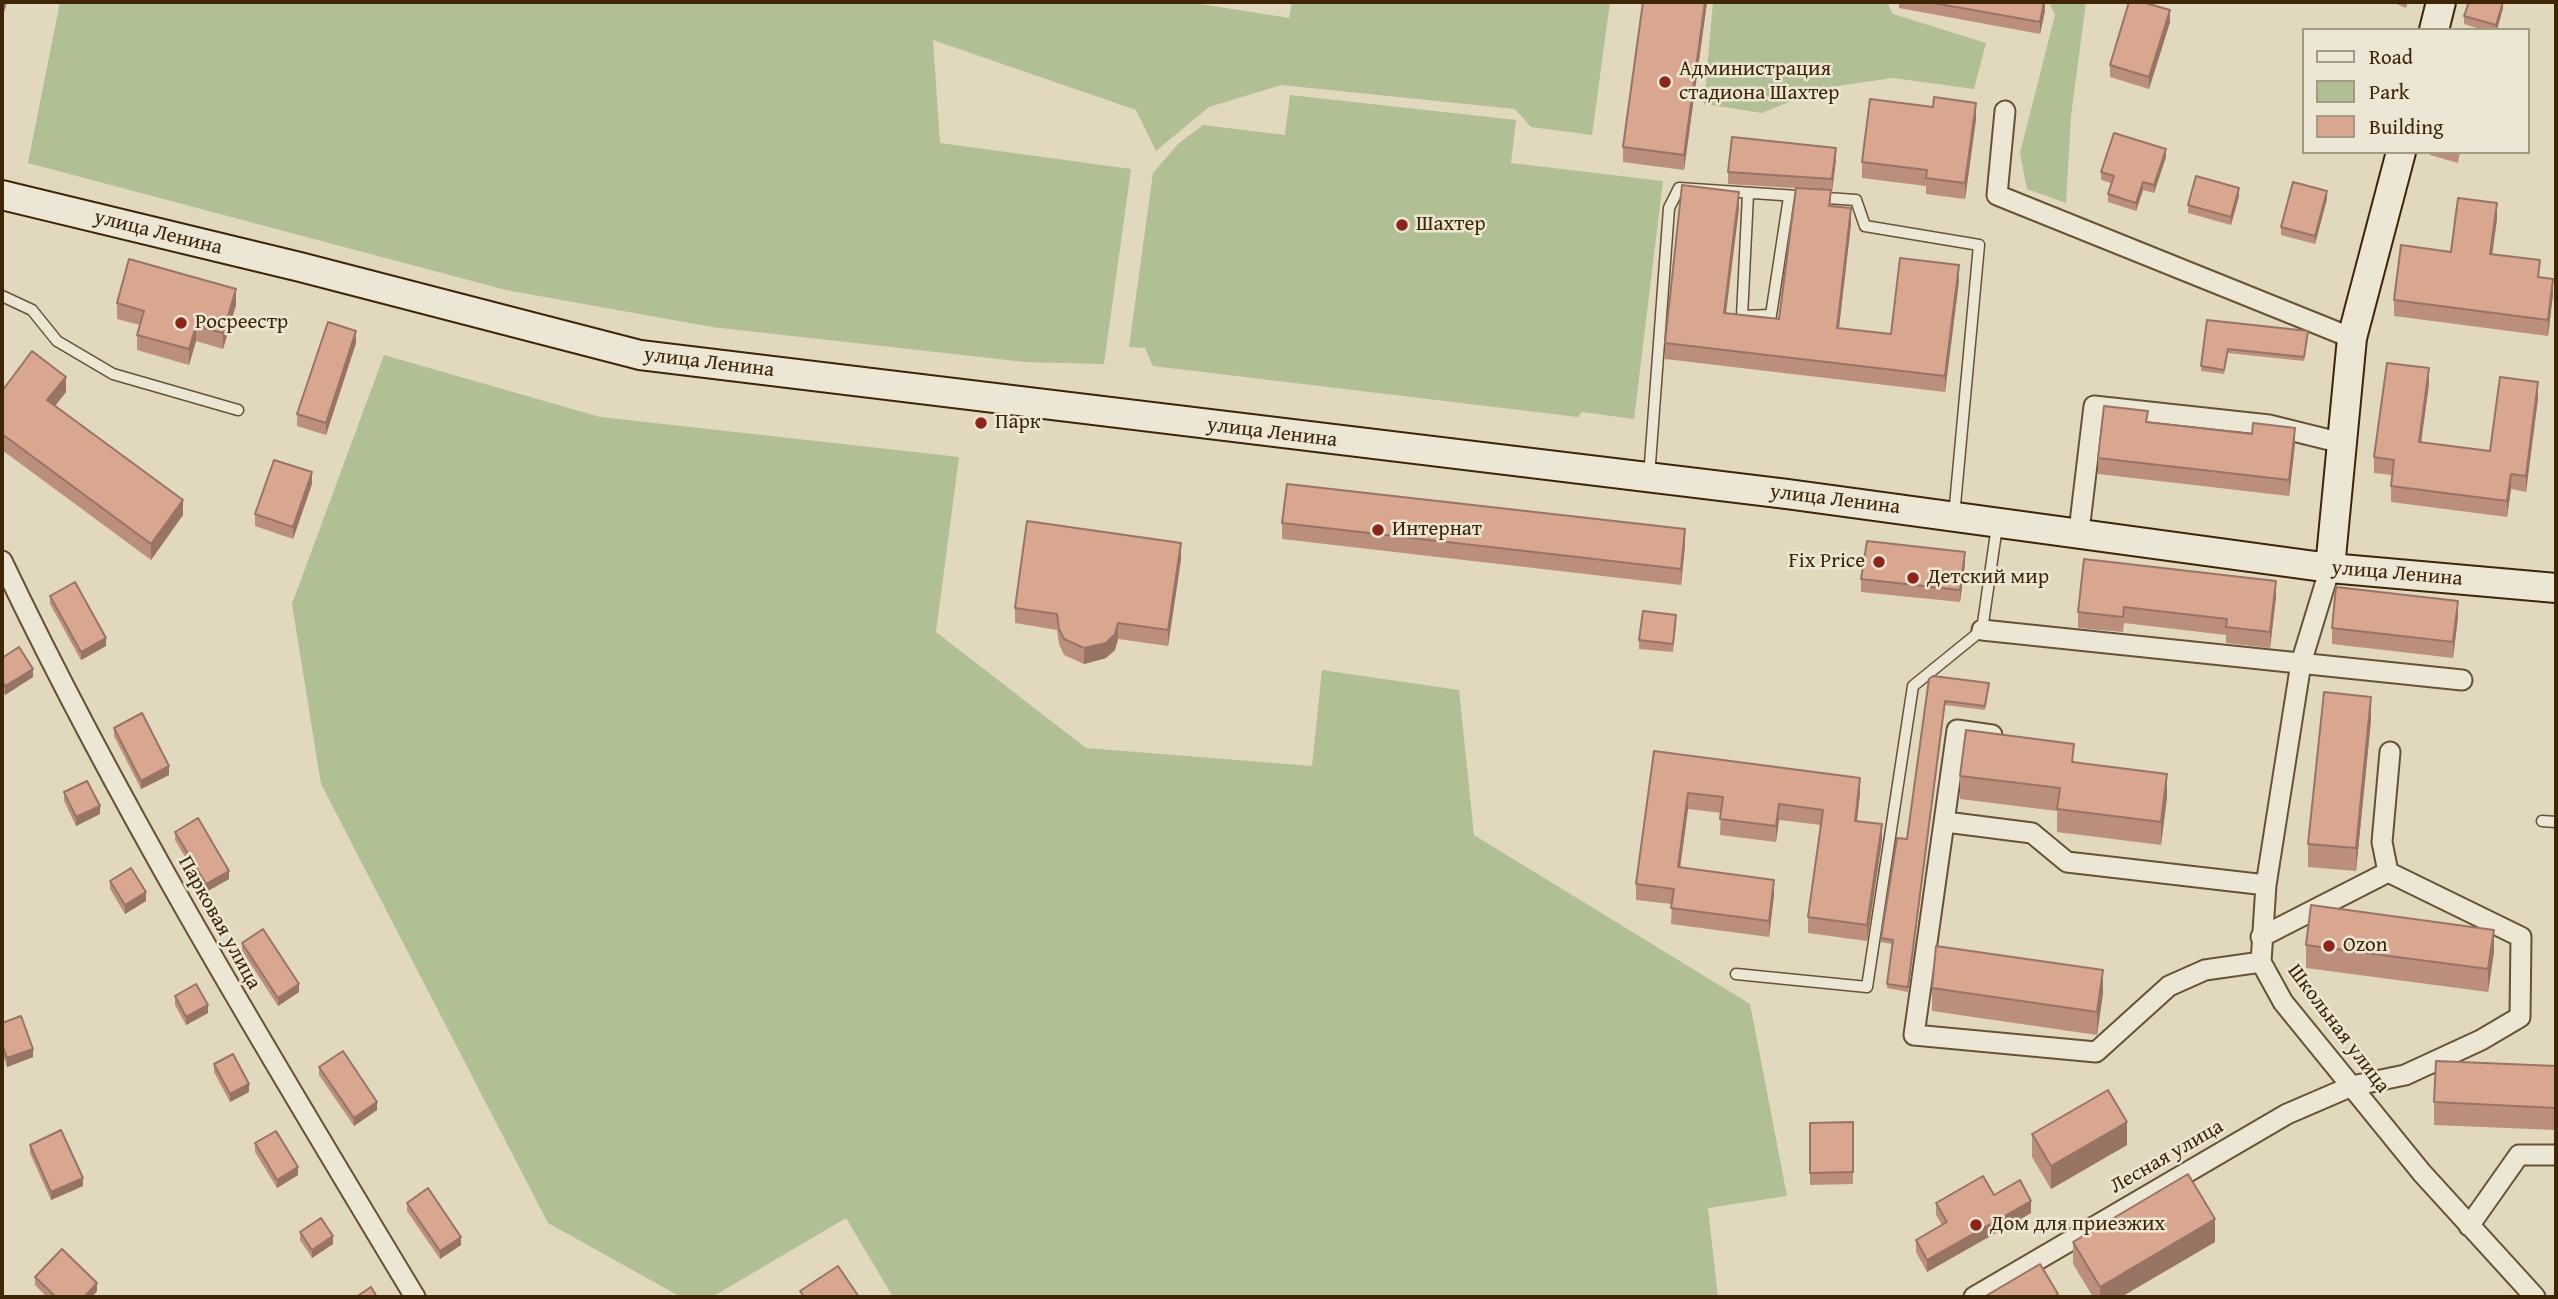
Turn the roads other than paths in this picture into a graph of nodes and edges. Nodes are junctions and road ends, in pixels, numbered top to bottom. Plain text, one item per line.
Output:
1 (2441, 2) edge
2 (2434, 28) edge
3 (2005, 111) dead end
4 (2400, 154) edge
5 (1748, 194) junction
6 (2, 195) edge
7 (1789, 197) junction
8 (2, 296) edge
9 (2352, 338) junction
10 (238, 410) dead end
11 (2342, 443) junction
12 (1649, 477) junction
13 (1954, 516) junction
14 (1998, 522) junction
15 (2079, 531) junction
16 (2, 561) edge
17 (2330, 568) junction
18 (2556, 588) edge
19 (1982, 630) junction
20 (2301, 663) junction
21 (2462, 680) dead end
22 (2007, 737) edge
23 (2390, 752) dead end
24 (2542, 821) dead end
25 (1945, 822) junction
26 (2556, 822) edge
27 (2388, 872) junction
28 (2266, 885) junction
29 (2261, 937) junction
30 (2261, 962) junction
31 (1736, 974) dead end
32 (2352, 1086) junction
33 (2556, 1155) edge
34 (2469, 1226) junction
35 (2532, 1296) edge
36 (415, 1297) edge
37 (1973, 1297) edge

1 - 2 main road
3 - 9 street
4 - 9 main road
5 - 7 lane
5 - 7 lane
5 - 12 lane
6 - 12 main road, улица Ленина
7 - 13 lane
8 - 10 lane
9 - 11 main road
11 - 15 street
11 - 17 main road
12 - 13 main road, улица Ленина
13 - 14 main road, улица Ленина
14 - 15 main road, улица Ленина
14 - 19 lane
15 - 17 main road, улица Ленина
16 - 36 street, Парковая улица
17 - 18 main road, улица Ленина
17 - 20 street, Школьная улица
19 - 20 street
19 - 31 lane
20 - 21 street
20 - 28 street, Школьная улица
22 - 25 street
23 - 27 street
24 - 26 lane
25 - 28 street
25 - 30 street
27 - 29 street
27 - 32 street
28 - 29 street, Школьная улица
29 - 30 street, Школьная улица
30 - 32 street, Школьная улица
32 - 34 street, Школьная улица
32 - 37 street, Лесная улица
33 - 34 street
34 - 35 street, Школьная улица

